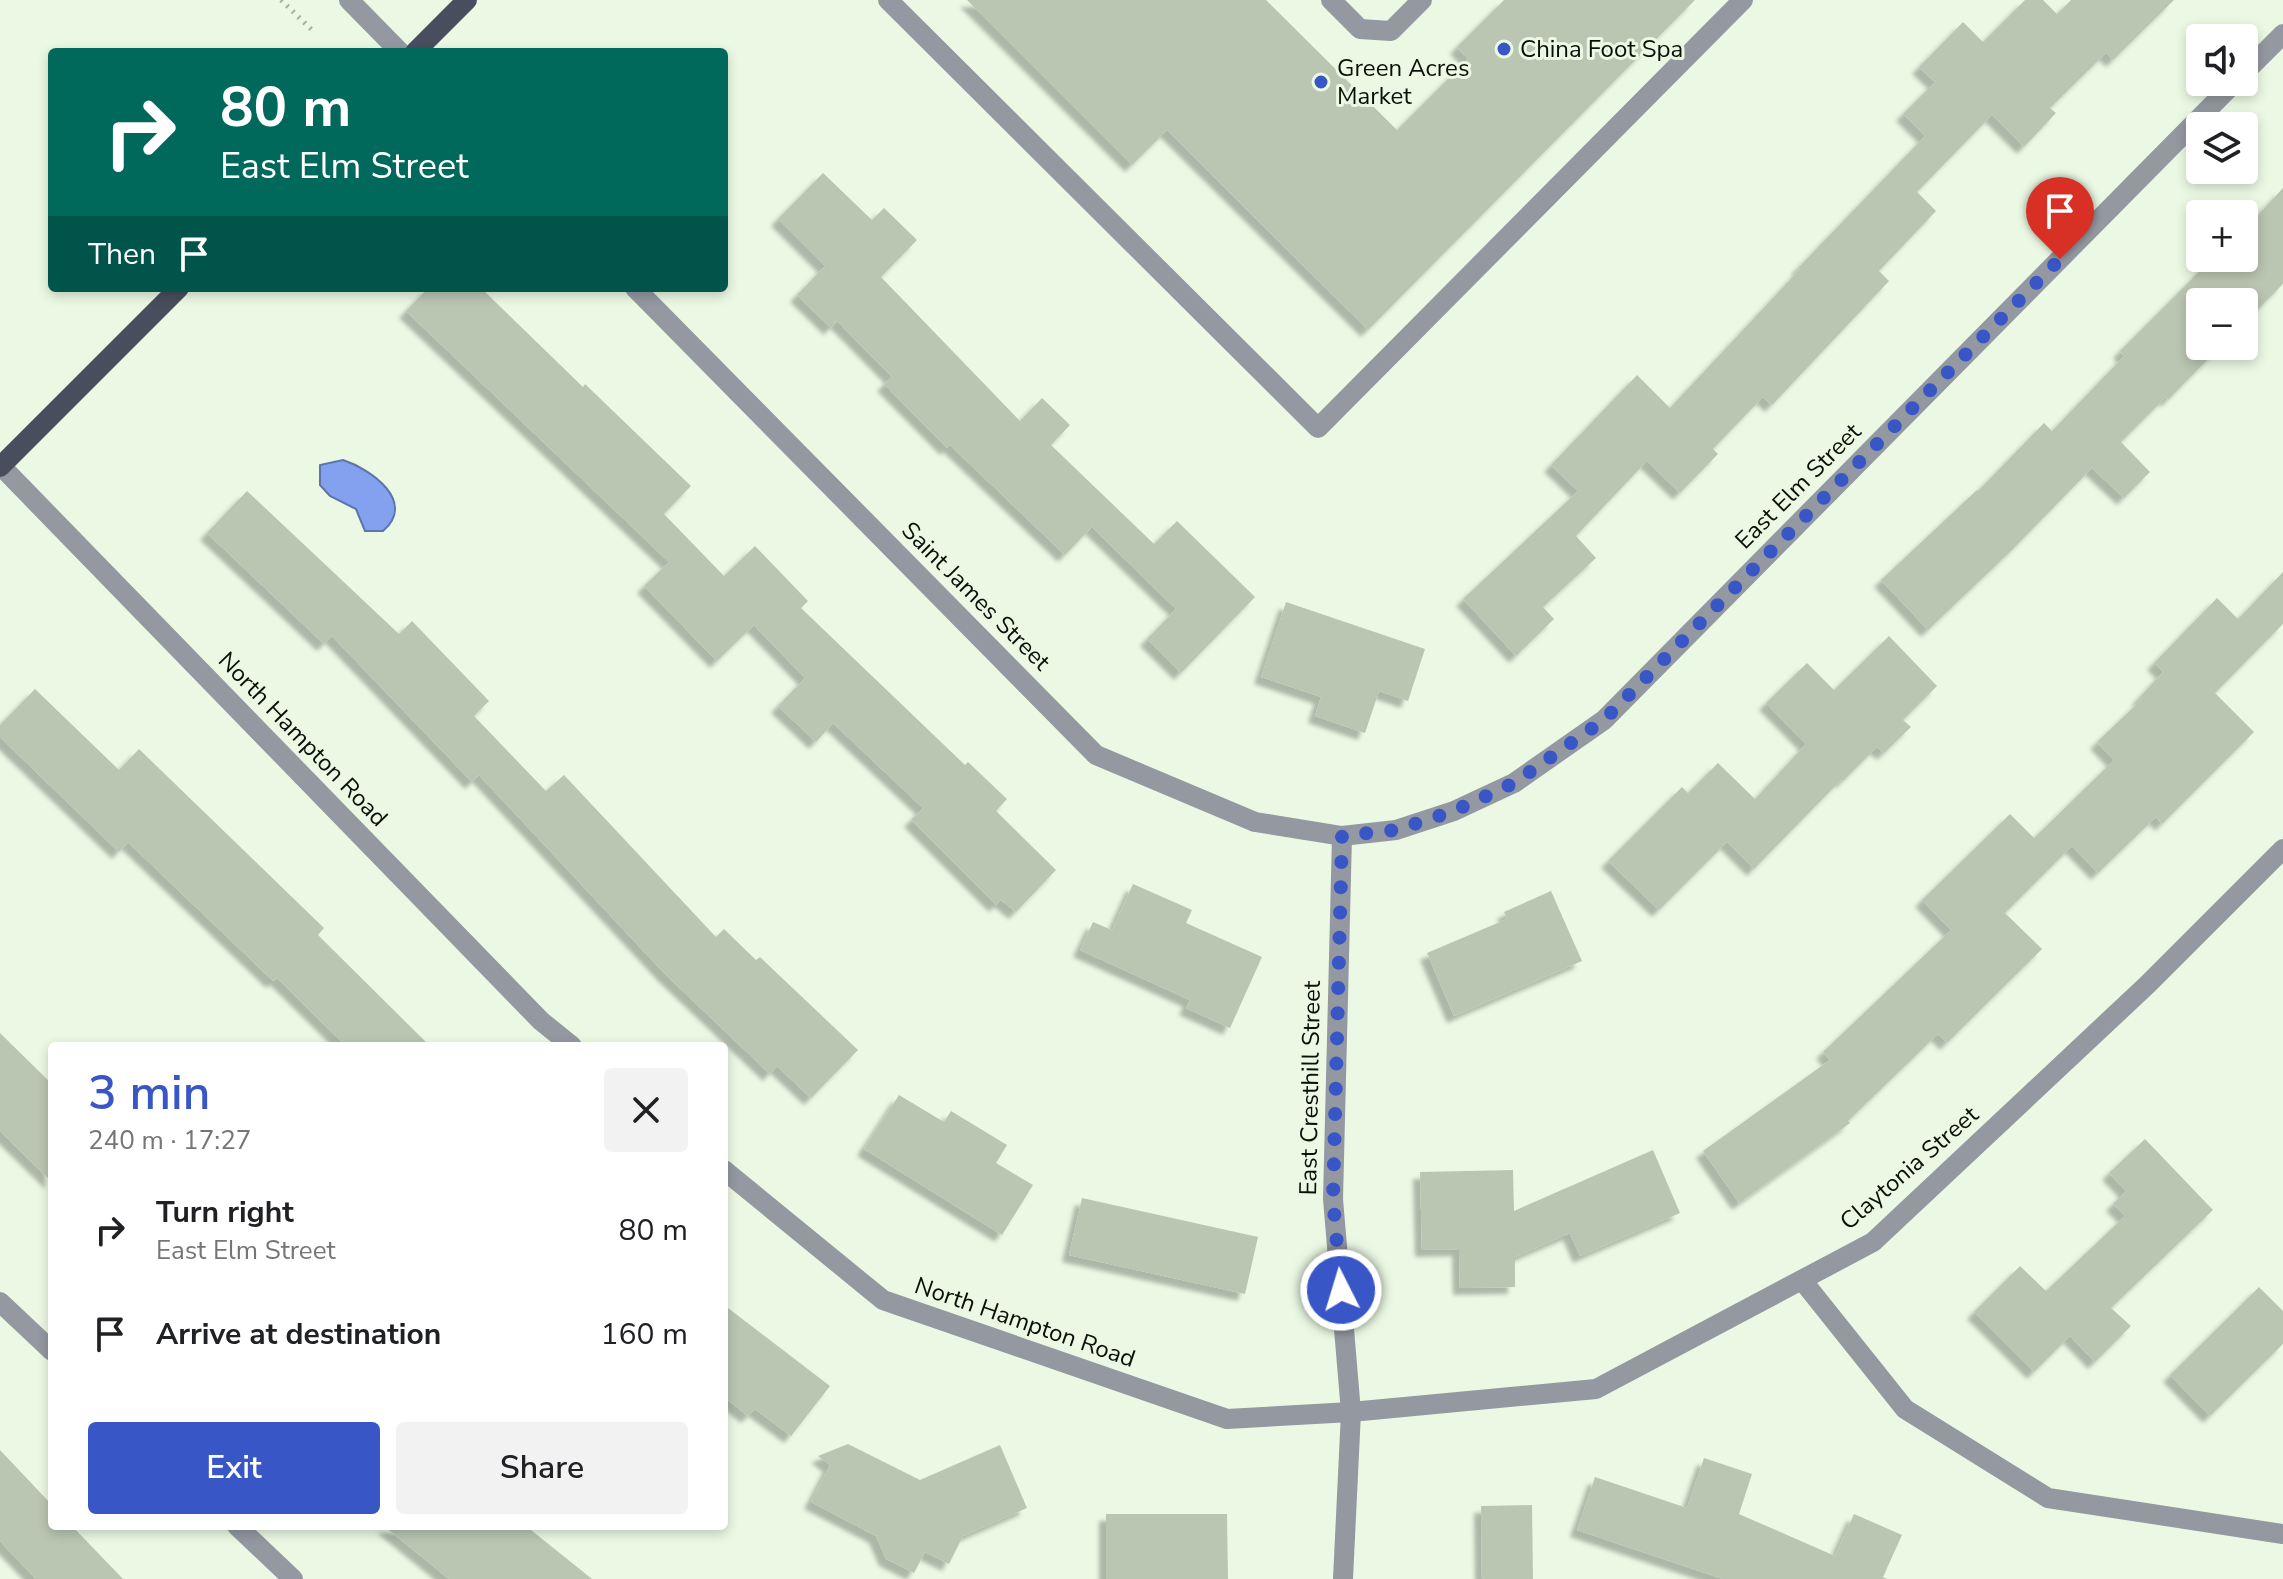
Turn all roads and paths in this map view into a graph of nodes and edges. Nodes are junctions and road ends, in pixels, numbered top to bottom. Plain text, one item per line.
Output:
1 (281, 0) edge
2 (349, 0) edge
3 (467, 0) edge
4 (888, 0) edge
5 (1331, 0) edge
6 (1422, 0) edge
7 (1743, 0) edge
8 (314, 32) dead end
9 (2283, 34) edge
10 (396, 48) edge
11 (419, 48) edge
12 (2258, 59) edge
13 (2221, 96) edge
14 (175, 292) edge
15 (639, 292) edge
16 (0, 466) edge
17 (1342, 836) junction
18 (2283, 849) edge
19 (567, 1042) edge
20 (728, 1173) edge
21 (1802, 1280) junction
22 (0, 1302) edge
23 (48, 1347) edge
24 (1351, 1412) junction
25 (241, 1530) edge
26 (2283, 1534) edge
27 (293, 1579) edge
28 (1343, 1579) edge

1 - 8 path
2 - 10 street
3 - 11 main road
4 - 7 street
5 - 6 street
9 - 12 street
13 - 17 street, East Elm Street
14 - 16 main road
15 - 17 street, Saint James Street
16 - 19 street, North Hampton Road
17 - 24 street, East Cresthill Street
18 - 21 street, Claytonia Street
20 - 24 street, North Hampton Road
21 - 24 street, Claytonia Street
21 - 26 street
22 - 23 street
24 - 28 street, East Cresthill Street
25 - 27 street

